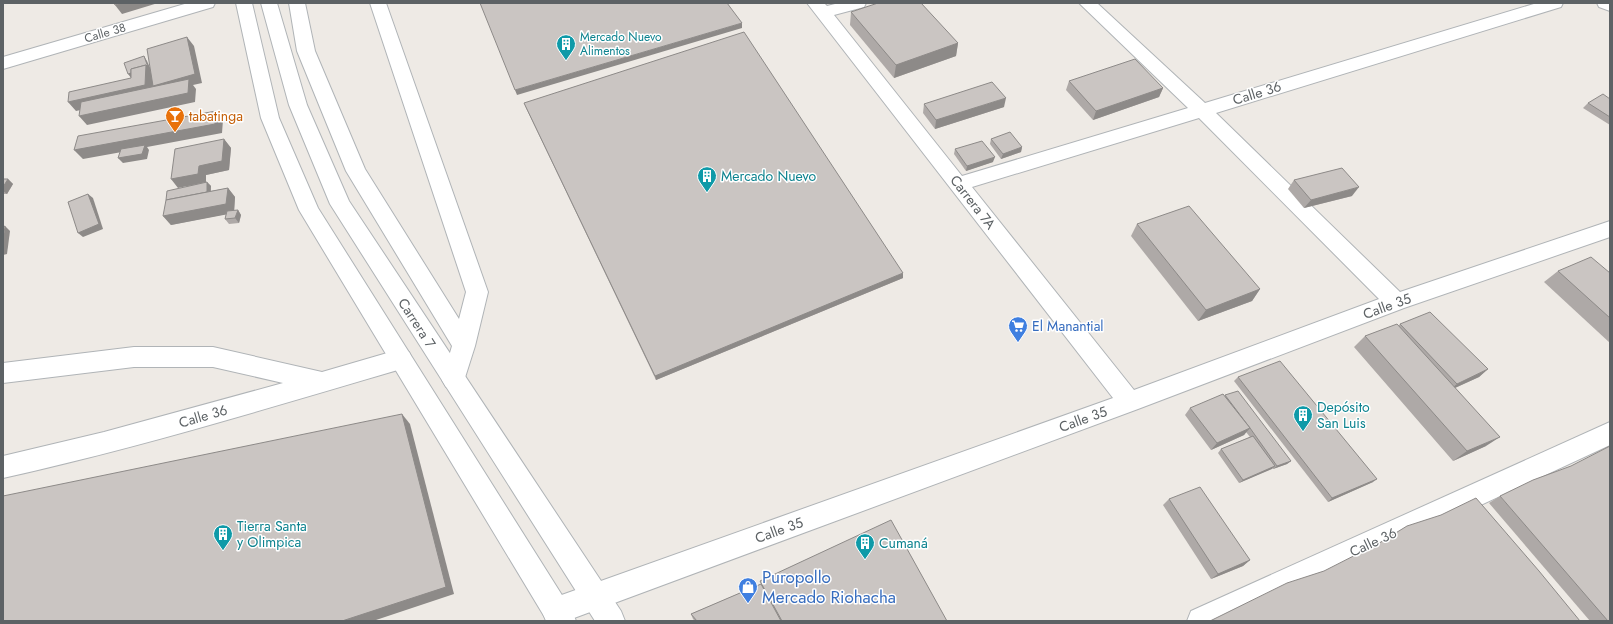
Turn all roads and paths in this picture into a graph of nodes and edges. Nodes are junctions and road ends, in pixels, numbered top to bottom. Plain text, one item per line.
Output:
1 (207, 3) edge
2 (244, 3) edge
3 (269, 3) edge
4 (297, 3) edge
5 (378, 3) edge
6 (858, 3) edge
7 (1087, 3) edge
8 (1555, 3) edge
9 (1605, 3) edge
10 (1610, 6) edge
11 (819, 8) edge
12 (3, 63) edge
13 (1202, 110) junction
14 (959, 184) junction
15 (1610, 229) edge
16 (1396, 302) junction
17 (464, 346) junction
18 (401, 360) junction
19 (3, 373) edge
20 (454, 380) junction
21 (323, 382) junction
22 (1130, 402) junction
23 (1610, 433) edge
24 (3, 467) edge
25 (596, 597) junction
26 (560, 616) edge
27 (611, 621) edge
28 (1201, 621) edge

1 - 12 street, Calle 38
2 - 18 street
3 - 20 street, Carrera 7
4 - 17 street
5 - 17 street
6 - 11 street
7 - 13 street
8 - 13 street, Calle 36
9 - 10 street
11 - 14 street, Carrera 7A
13 - 14 street, Calle 36
13 - 16 street
14 - 22 street, Carrera 7A
15 - 16 street, Calle 35
16 - 22 street, Calle 35
17 - 20 street
18 - 21 street, Calle 36
18 - 26 street
19 - 21 street
20 - 25 street, Carrera 7
21 - 24 street, Calle 36
22 - 25 street, Calle 35
23 - 28 street, Calle 36
25 - 26 street, Calle 35
25 - 27 street, Carrera 7

